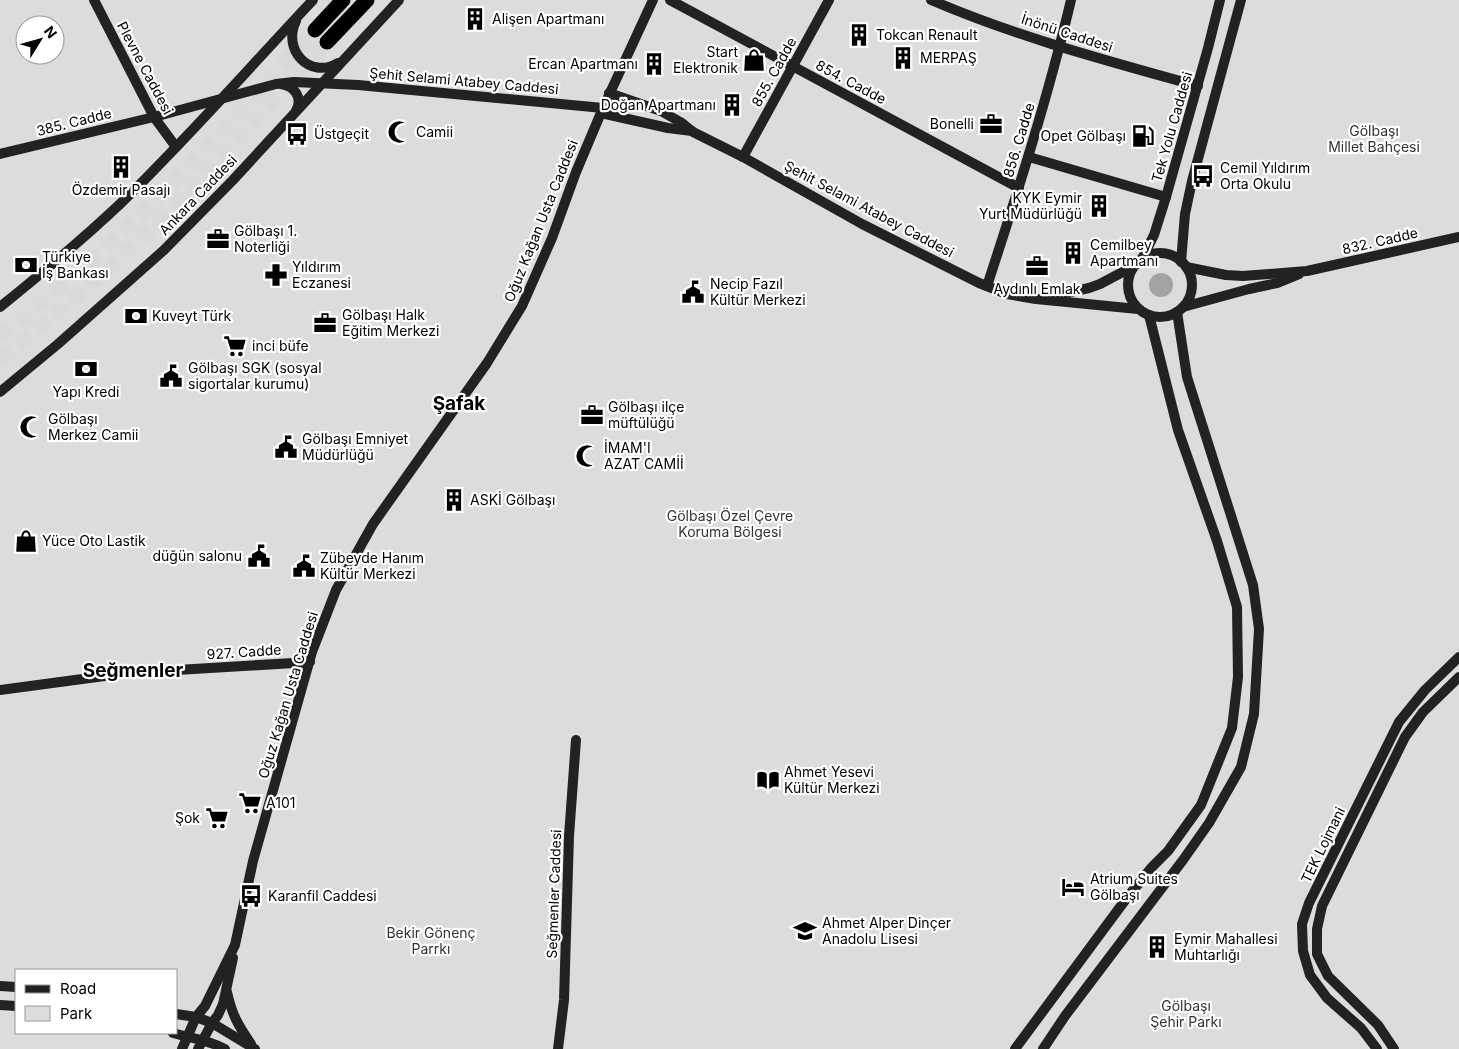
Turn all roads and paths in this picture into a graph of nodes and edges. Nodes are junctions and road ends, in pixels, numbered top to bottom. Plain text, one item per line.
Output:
1 (94, 0) edge
2 (312, 0) edge
3 (343, 0) edge
4 (367, 0) edge
5 (398, 0) edge
6 (653, 0) edge
7 (670, 0) edge
8 (829, 0) edge
9 (931, 0) edge
10 (1071, 0) edge
11 (1220, 0) edge
12 (1241, 0) edge
13 (298, 15) junction
14 (315, 30) tunnel mouth
15 (328, 42) tunnel mouth
16 (1060, 47) junction
17 (343, 60) junction
18 (792, 66) junction
19 (323, 83) junction
20 (276, 84) junction
21 (358, 85) junction
22 (1198, 86) junction
23 (610, 93) junction
24 (222, 98) junction
25 (602, 110) junction
26 (294, 114) junction
27 (154, 116) junction
28 (693, 132) junction
29 (176, 147) junction
30 (0, 154) edge
31 (742, 157) junction
32 (1029, 157) junction
33 (1019, 188) junction
34 (1166, 197) junction
35 (1459, 237) edge
36 (1138, 262) junction
37 (1184, 264) junction
38 (1307, 271) junction
39 (987, 286) junction
40 (1036, 299) junction
41 (0, 307) edge
42 (1138, 309) junction
43 (1180, 310) junction
44 (1149, 315) junction
45 (0, 392) edge
46 (1459, 657) edge
47 (310, 662) junction
48 (1459, 676) edge
49 (0, 690) edge
50 (576, 740) dead end
51 (235, 945) junction
52 (0, 986) edge
53 (15, 987) edge
54 (227, 989) junction
55 (0, 1005) edge
56 (15, 1006) edge
57 (178, 1014) edge
58 (196, 1017) junction
59 (212, 1023) junction
60 (177, 1034) edge
61 (187, 1037) junction
62 (201, 1045) edge
63 (182, 1049) edge
64 (226, 1049) edge
65 (255, 1049) edge
66 (558, 1049) edge
67 (1015, 1049) edge
68 (1043, 1049) edge
69 (1377, 1049) edge
70 (1394, 1049) edge

1 - 27 street, Plevne Caddesi
2 - 13 street
3 - 14 highway
4 - 15 highway
5 - 17 street, Ankara Caddesi
6 - 23 street, Oğuz Kağan Usta Caddesi
7 - 18 street, 854. Cadde
8 - 18 street, 855. Cadde
9 - 16 street, İnönü Caddesi
10 - 16 street, 856. Cadde
11 - 22 street, Tek Yolu Caddesi
12 - 37 street
13 - 17 street
13 - 24 street
16 - 22 street, İnönü Caddesi
16 - 32 street, 856. Cadde
17 - 19 street, Ankara Caddesi
17 - 21 street
18 - 31 street, 855. Cadde
18 - 33 street, 854. Cadde
19 - 20 street, Şehit Selami Atabey Caddesi
19 - 21 street, Şehit Selami Atabey Caddesi
19 - 26 street, Ankara Caddesi
20 - 24 street, Şehit Selami Atabey Caddesi
20 - 26 street
21 - 25 street, Şehit Selami Atabey Caddesi
22 - 34 street, Tek Yolu Caddesi
23 - 25 street, Oğuz Kağan Usta Caddesi
23 - 28 street, Şehit Selami Atabey Caddesi
24 - 27 street, 385. Cadde
24 - 29 street
25 - 28 street, Şehit Selami Atabey Caddesi
25 - 47 street, Oğuz Kağan Usta Caddesi
26 - 45 street, Ankara Caddesi
27 - 29 street, Plevne Caddesi
27 - 30 street, 385. Cadde
28 - 31 street, Şehit Selami Atabey Caddesi
29 - 41 street
31 - 39 street, Şehit Selami Atabey Caddesi
32 - 33 street, 856. Cadde
32 - 34 street
33 - 39 street, 856. Cadde
34 - 36 street, Tek Yolu Caddesi
35 - 38 street, 832. Cadde
36 - 37 street
36 - 40 street, Şehit Selami Atabey Caddesi
36 - 42 street
37 - 38 street, 832. Cadde
37 - 43 street
38 - 43 street, 832. Cadde
39 - 40 street, Şehit Selami Atabey Caddesi
40 - 42 street, Şehit Selami Atabey Caddesi
42 - 44 street
43 - 44 street
43 - 68 street
44 - 67 street
46 - 69 street, TEK Lojmani
47 - 49 street, 927. Cadde
47 - 51 street, Oğuz Kağan Usta Caddesi
48 - 70 street, TEK Lojmani
50 - 66 street, Seğmenler Caddesi
51 - 54 street
51 - 58 street, Oğuz Kağan Usta Caddesi
52 - 53 street
54 - 59 street
54 - 65 street
55 - 56 street
57 - 58 street
58 - 59 street
58 - 61 street
59 - 62 street
59 - 65 street
60 - 61 street
61 - 62 street
61 - 63 street
62 - 64 street

